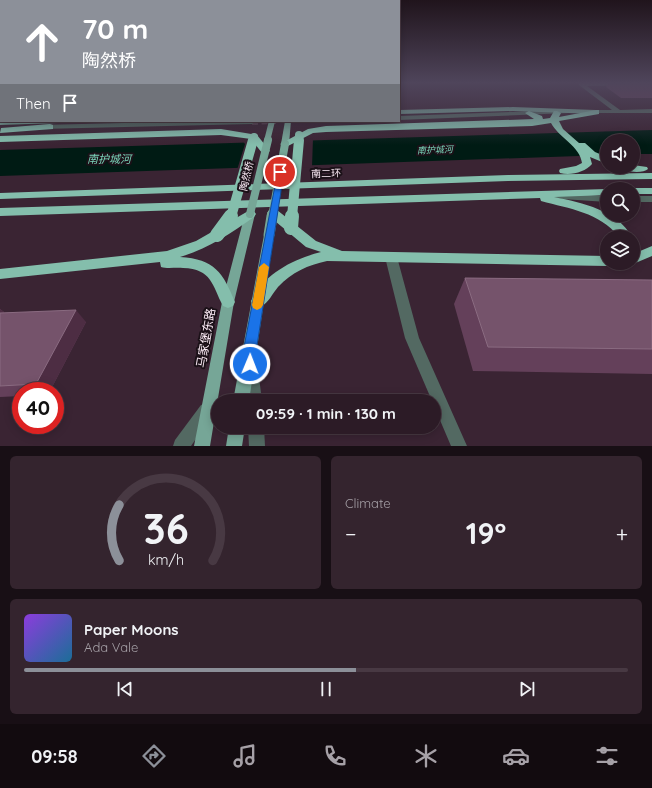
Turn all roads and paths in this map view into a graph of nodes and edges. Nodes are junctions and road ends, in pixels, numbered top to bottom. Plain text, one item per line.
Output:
1 (606, 103) edge
2 (652, 111) edge
3 (400, 112) edge
4 (596, 112) junction
5 (619, 112) junction
6 (529, 113) junction
7 (564, 114) junction
8 (400, 118) edge
9 (252, 122) edge
10 (272, 122) edge
11 (288, 122) edge
12 (0, 123) edge
13 (531, 123) junction
14 (53, 124) edge
15 (559, 126) junction
16 (0, 128) edge
17 (0, 132) edge
18 (299, 136) junction
19 (254, 137) junction
20 (0, 139) edge
21 (285, 144) junction
22 (264, 151) junction
23 (600, 158) edge
24 (640, 168) edge
25 (652, 169) edge
26 (652, 176) edge
27 (508, 178) junction
28 (640, 191) edge
29 (652, 191) edge
30 (600, 192) edge
31 (522, 195) junction
32 (0, 196) edge
33 (600, 199) edge
34 (640, 199) edge
35 (652, 199) edge
36 (0, 212) edge
37 (273, 213) junction
38 (250, 214) junction
39 (291, 228) junction
40 (621, 230) edge
41 (217, 235) junction
42 (245, 237) joint
43 (652, 251) edge
44 (341, 255) junction
45 (640, 256) edge
46 (391, 257) junction
47 (600, 261) edge
48 (0, 274) edge
49 (0, 282) edge
50 (258, 301) junction
51 (228, 302) junction
52 (249, 352) junction
53 (242, 394) edge
54 (253, 394) edge
55 (210, 407) junction
56 (236, 434) edge
57 (256, 434) edge
58 (181, 446) edge
59 (202, 446) edge
60 (234, 446) edge
61 (257, 446) edge
62 (459, 446) edge

1 - 5 street
2 - 5 street
3 - 4 main road
4 - 5 street
4 - 7 highway
6 - 7 street
6 - 8 street
6 - 13 highway
7 - 15 highway
7 - 15 highway
9 - 14 street
10 - 22 main road, 陶然桥, bridge
11 - 21 main road
12 - 14 main road
13 - 15 highway
13 - 18 highway
14 - 16 street
14 - 17 highway
15 - 23 highway
15 - 27 highway
18 - 21 highway
18 - 39 highway, bridge
19 - 20 highway
19 - 22 highway
19 - 41 highway, bridge
21 - 37 main road, bridge
22 - 38 main road, 陶然桥, bridge
24 - 25 highway
26 - 27 highway, 南二环
27 - 32 highway, 南二环
28 - 29 highway
30 - 31 highway
31 - 33 street
31 - 36 highway
31 - 40 highway
34 - 35 street
37 - 39 highway
37 - 50 main road, bridge
38 - 41 highway, bridge
38 - 42 main road, 陶然桥
39 - 44 highway
41 - 48 highway
42 - 51 main road, 马家堡东路
43 - 45 highway
44 - 46 highway
44 - 50 highway
46 - 47 highway
46 - 62 street
49 - 51 highway
50 - 52 main road
51 - 55 main road, 马家堡东路
52 - 53 main road
52 - 54 street
55 - 58 street
55 - 59 main road, 马家堡东路
56 - 60 main road
57 - 61 street

